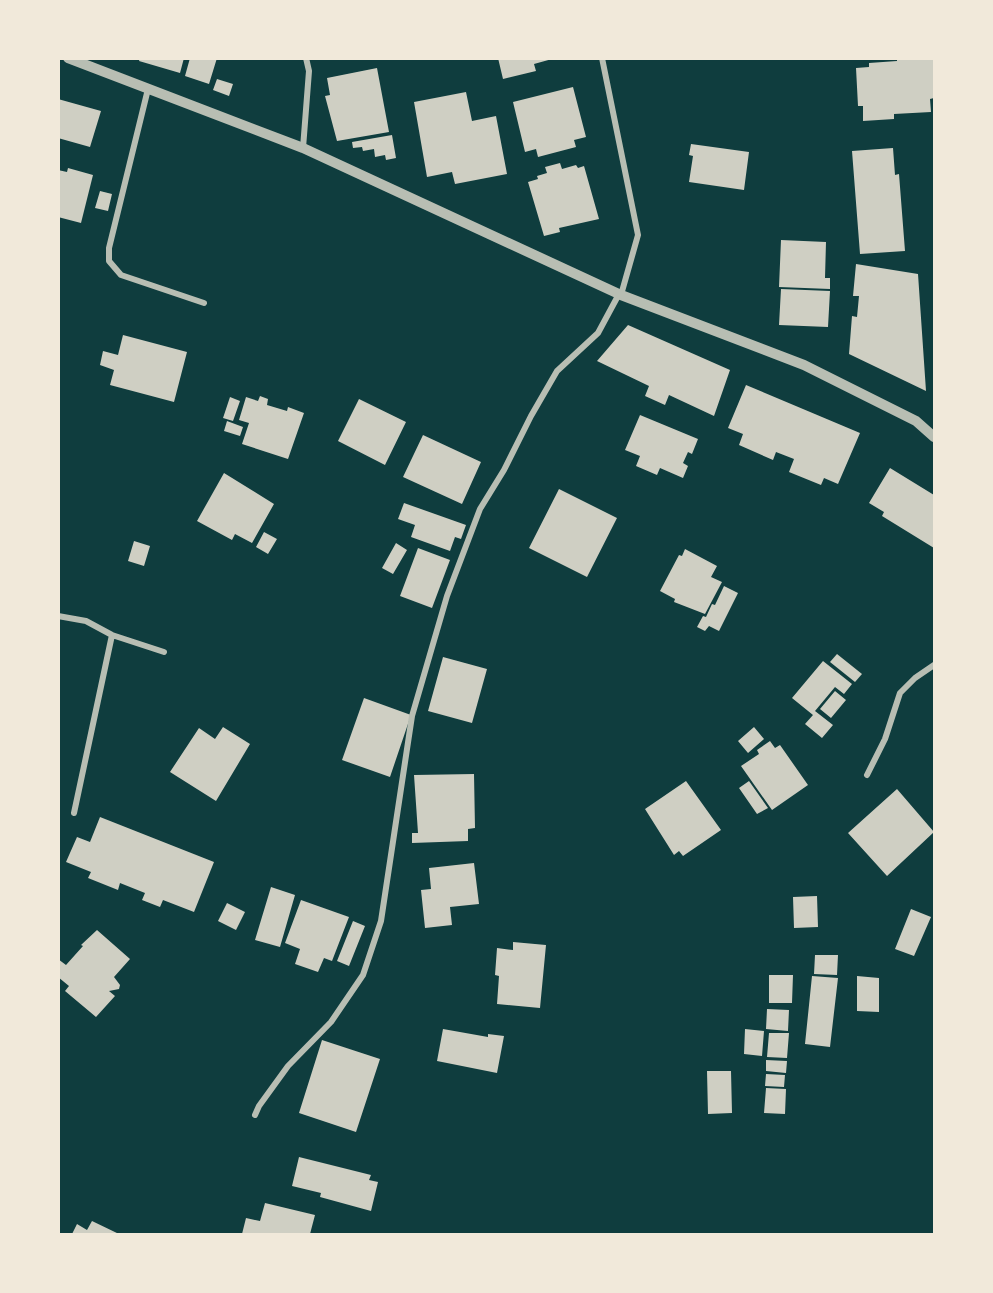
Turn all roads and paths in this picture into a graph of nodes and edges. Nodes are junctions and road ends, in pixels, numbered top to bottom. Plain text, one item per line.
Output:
1 (68, 58) edge
2 (306, 58) edge
3 (602, 58) edge
4 (148, 88) junction
5 (303, 148) junction
6 (620, 294) junction
7 (204, 303) dead end
8 (934, 437) edge
9 (58, 616) edge
10 (112, 635) junction
11 (164, 652) dead end
12 (934, 665) edge
13 (867, 775) dead end
14 (74, 813) dead end
15 (255, 1115) dead end

1 - 4 street
2 - 5 street
3 - 6 street
4 - 5 street
4 - 7 street
5 - 6 street
6 - 8 street
6 - 15 street
9 - 10 street
10 - 11 street
10 - 14 street
12 - 13 street

